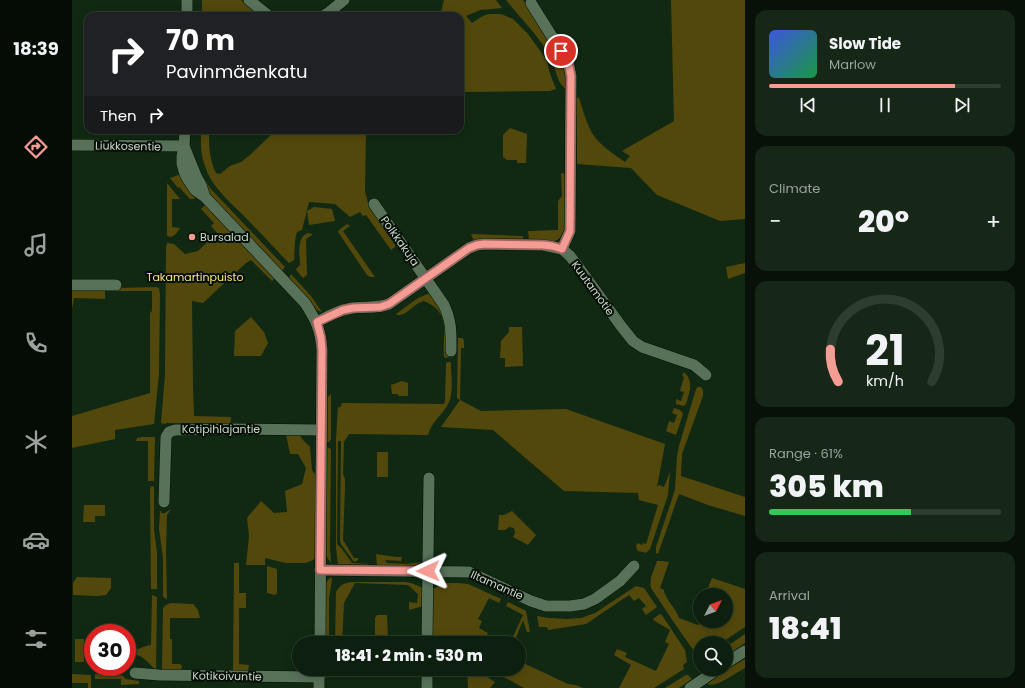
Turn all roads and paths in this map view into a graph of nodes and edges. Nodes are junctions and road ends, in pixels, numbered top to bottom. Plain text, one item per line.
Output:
1 (187, 0) edge
2 (249, 0) edge
3 (344, 0) edge
4 (531, 3) dead end
5 (186, 12) edge
6 (264, 12) edge
7 (329, 12) edge
8 (185, 134) edge
9 (72, 144) edge
10 (184, 146) junction
11 (374, 204) dead end
12 (562, 249) junction
13 (426, 279) junction
14 (72, 285) edge
15 (116, 285) dead end
16 (317, 322) junction
17 (452, 351) dead end
18 (706, 375) dead end
19 (321, 430) junction
20 (429, 478) dead end
21 (164, 502) dead end
22 (634, 566) dead end
23 (320, 570) junction
24 (428, 571) junction
25 (320, 636) edge
26 (427, 636) edge
27 (745, 651) edge
28 (733, 659) edge
29 (136, 673) edge
30 (427, 676) edge
31 (708, 676) edge
32 (319, 678) edge
33 (427, 688) edge
34 (690, 688) edge

1 - 5 street
2 - 6 street
3 - 7 street
4 - 12 street
8 - 10 street
9 - 10 street, Liukkosentie
10 - 16 street
11 - 13 street, Polkkakuja
12 - 13 street
12 - 18 street, Kuutamotie
13 - 16 street
13 - 17 street, Polkkakuja
14 - 15 street
16 - 19 street
19 - 21 street, Kotipihlajantie
19 - 23 street
20 - 24 street
22 - 24 street, Iltamantie
23 - 24 street, Iltamantie
23 - 25 street
24 - 26 street
27 - 28 street
29 - 32 street, Kotikoivuntie
30 - 33 street
31 - 34 street

